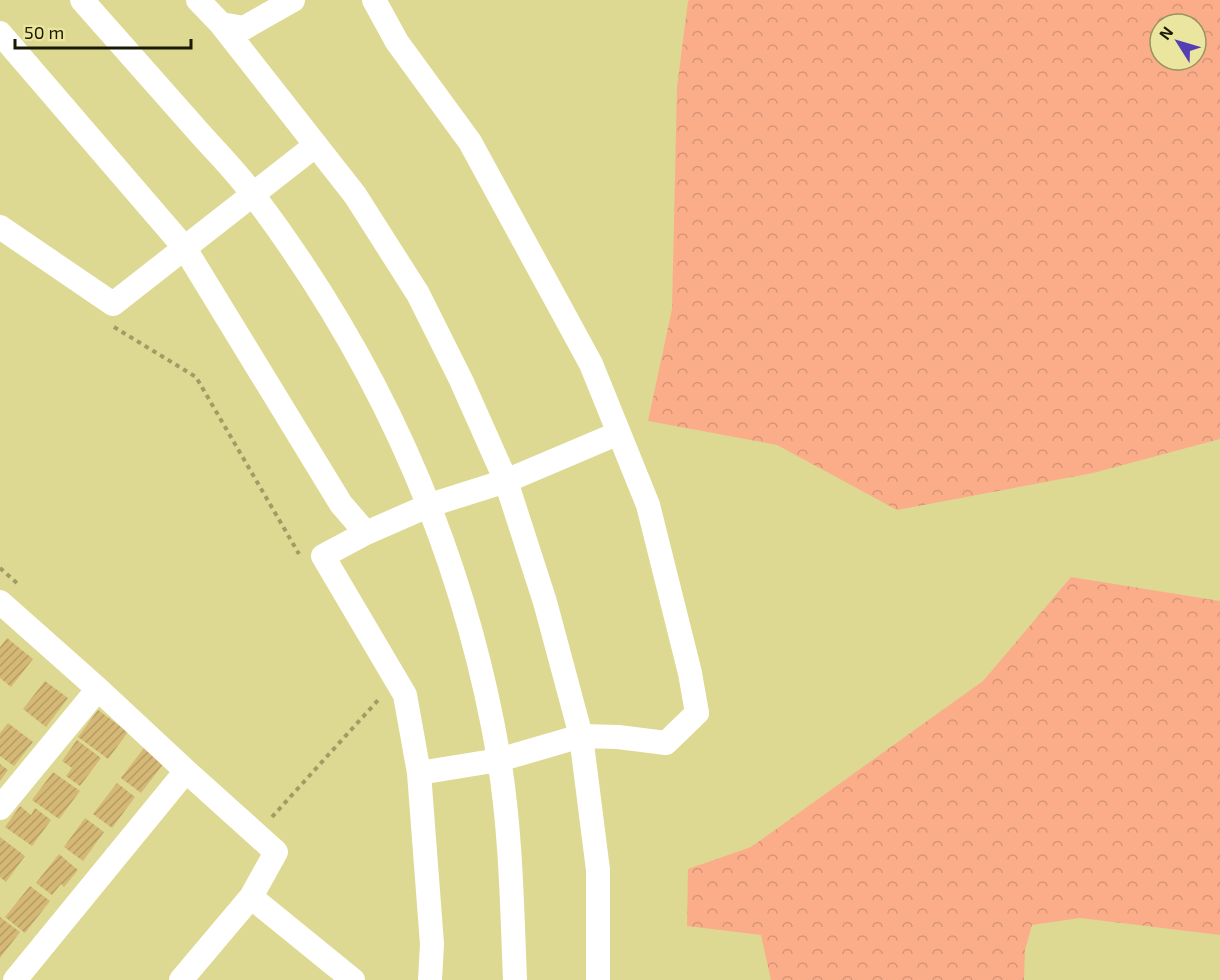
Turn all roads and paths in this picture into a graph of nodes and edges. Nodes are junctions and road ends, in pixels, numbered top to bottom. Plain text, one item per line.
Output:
1 (82, 0) edge
2 (198, 0) edge
3 (293, 0) edge
4 (374, 0) edge
5 (221, 24) junction
6 (0, 33) edge
7 (316, 145) junction
8 (253, 193) junction
9 (0, 227) edge
10 (184, 247) junction
11 (196, 377) dead end
12 (619, 433) junction
13 (506, 480) junction
14 (430, 505) junction
15 (366, 533) junction
16 (304, 563) dead end
17 (0, 568) edge
18 (18, 584) dead end
19 (2, 608) edge
20 (98, 689) junction
21 (381, 697) dead end
22 (582, 736) junction
23 (499, 760) junction
24 (186, 771) junction
25 (419, 773) junction
26 (0, 808) edge
27 (263, 810) dead end
28 (251, 897) junction
29 (15, 980) edge
30 (181, 980) edge
31 (353, 980) edge
32 (430, 980) edge
33 (515, 980) edge
34 (598, 980) edge

1 - 8 street
2 - 5 street
3 - 5 street
4 - 12 street
5 - 7 street
6 - 10 street
7 - 8 street
7 - 13 street
8 - 10 street
8 - 14 street
9 - 10 street
10 - 15 street
11 - 16 path
12 - 13 street
12 - 22 street
13 - 14 street
13 - 22 street
14 - 15 street
14 - 23 street
15 - 25 street
17 - 18 path
19 - 20 street
20 - 24 street
20 - 26 street
21 - 27 path
22 - 23 street
22 - 34 street
23 - 25 street
23 - 33 street
24 - 28 street
24 - 29 street
25 - 32 street
28 - 30 street
28 - 31 street

